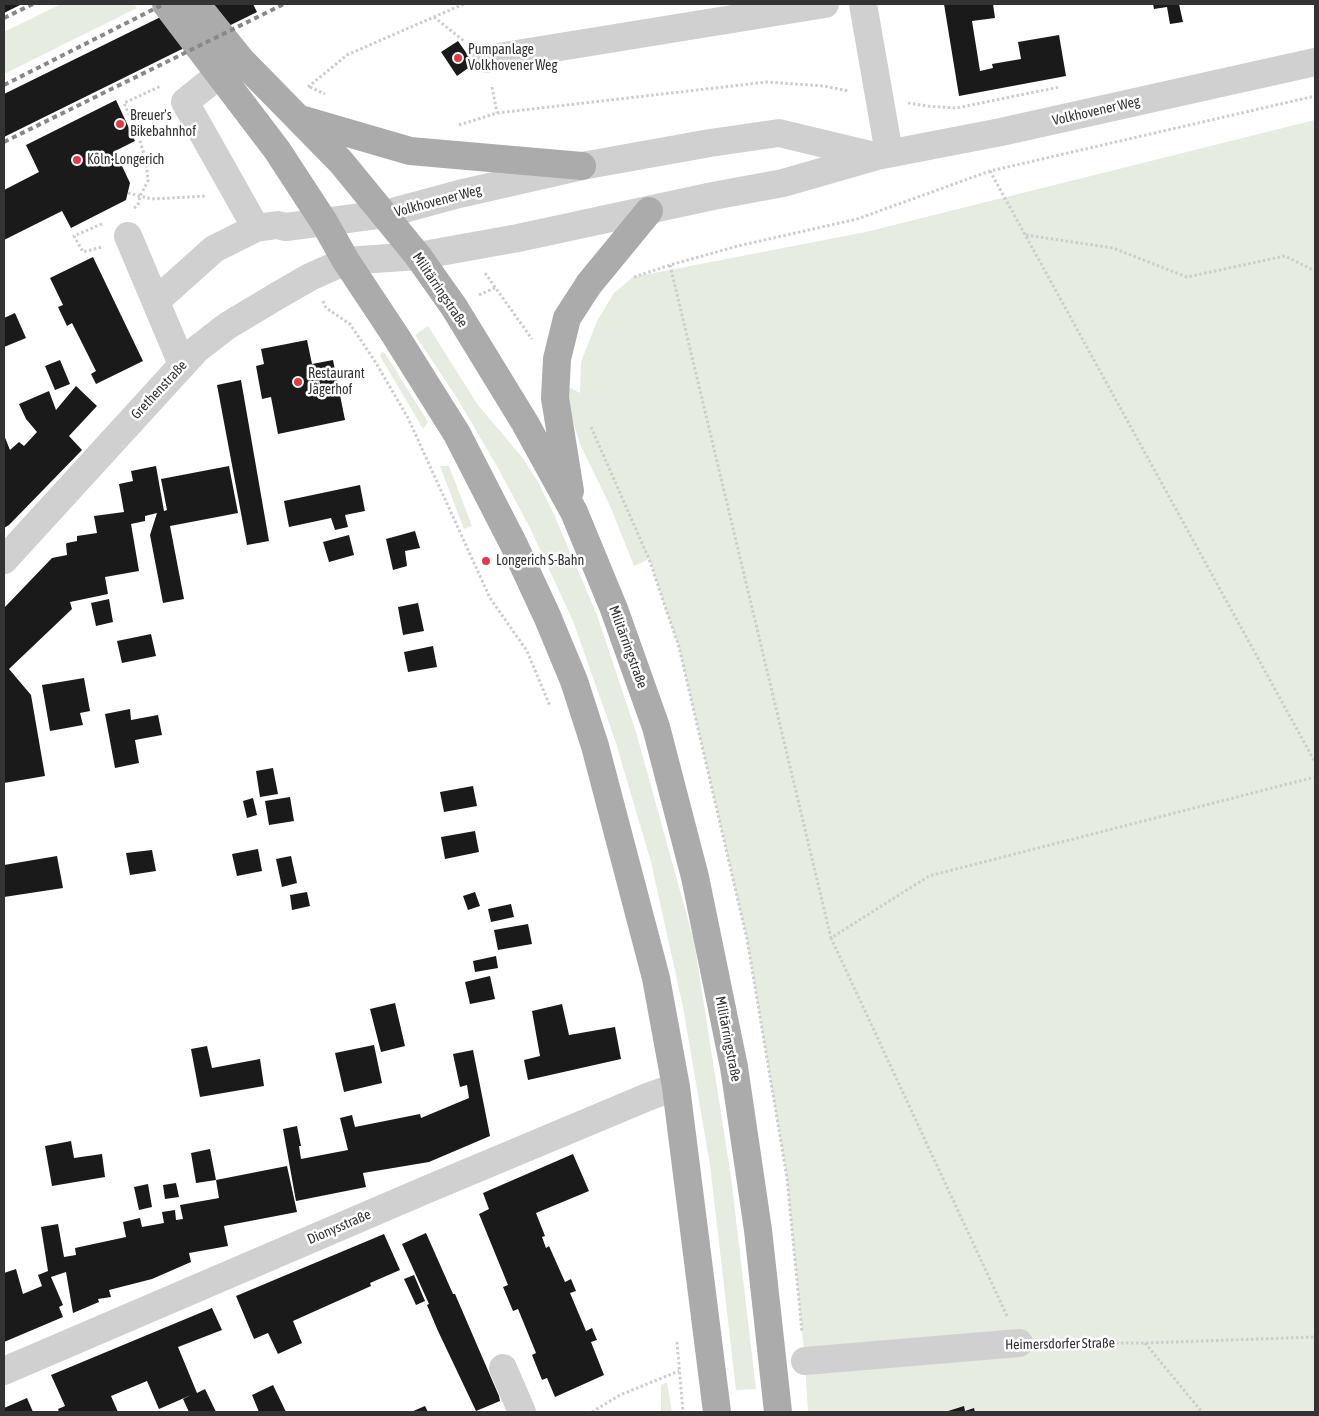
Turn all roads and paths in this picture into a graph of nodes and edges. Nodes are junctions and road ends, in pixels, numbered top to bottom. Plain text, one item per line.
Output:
1 (166, 4) edge
2 (196, 4) edge
3 (464, 4) edge
4 (825, 4) edge
5 (863, 4) edge
6 (434, 17) junction
7 (486, 59) joint
8 (1315, 62) edge
9 (220, 74) junction
10 (1067, 85) dead end
11 (308, 87) dead end
12 (151, 90) dead end
13 (1315, 96) edge
14 (879, 98) junction
15 (298, 118) junction
16 (458, 125) dead end
17 (883, 155) junction
18 (582, 166) junction
19 (990, 172) junction
20 (234, 188) junction
21 (128, 193) dead end
22 (140, 196) junction
23 (649, 211) junction
24 (385, 214) junction
25 (324, 222) junction
26 (129, 223) junction
27 (104, 224) dead end
28 (266, 227) junction
29 (1026, 235) junction
30 (418, 256) junction
31 (346, 261) junction
32 (670, 265) junction
33 (1315, 271) edge
34 (310, 277) junction
35 (627, 282) dead end
36 (156, 301) junction
37 (182, 364) junction
38 (574, 512) junction
39 (4, 560) edge
40 (552, 712) dead end
41 (1315, 762) edge
42 (1315, 777) edge
43 (831, 938) junction
44 (676, 1087) junction
45 (1315, 1337) edge
46 (677, 1341) dead end
47 (1019, 1343) junction
48 (1145, 1343) junction
49 (805, 1361) dead end
50 (503, 1368) dead end
51 (4, 1371) edge
52 (679, 1371) junction
53 (522, 1412) edge
54 (592, 1412) edge
55 (683, 1412) edge
56 (716, 1412) edge
57 (778, 1412) edge
58 (1202, 1412) edge

1 - 9 main road
2 - 15 main road, Militärringstraße
3 - 6 path
4 - 7 street
5 - 14 street
6 - 7 path
6 - 11 path
8 - 17 street, Volkhovener Weg
9 - 20 street
9 - 25 main road
10 - 14 path
12 - 22 path
13 - 19 path
14 - 16 path
14 - 17 street
15 - 18 main road
15 - 24 main road, Militärringstraße
17 - 18 street, Volkhovener Weg
17 - 23 street, Volkhovener Weg
18 - 24 street, Volkhovener Weg
19 - 29 path
19 - 32 path
20 - 22 path
20 - 28 street
21 - 22 path
22 - 26 path
23 - 30 street, Volkhovener Weg
23 - 38 main road
24 - 25 street
24 - 30 main road, Militärringstraße
24 - 31 street, Volkhovener Weg
25 - 28 street
25 - 31 main road
26 - 27 path
26 - 36 street
28 - 36 street
29 - 33 path
29 - 41 path
30 - 31 street, Volkhovener Weg
30 - 38 main road, Militärringstraße
31 - 34 street, Grethenstraße
31 - 44 main road
32 - 35 path
32 - 43 path
34 - 37 street, Grethenstraße
34 - 40 path
36 - 37 street
37 - 39 street, Grethenstraße
38 - 57 main road, Militärringstraße
42 - 43 path
43 - 47 path
44 - 51 street, Dionysstraße
44 - 56 main road
45 - 48 path, Heimersdorfer Straße
46 - 52 path
47 - 48 path, Heimersdorfer Straße
47 - 49 street, Heimersdorfer Straße
48 - 58 path
50 - 53 street
52 - 54 path
52 - 55 path

